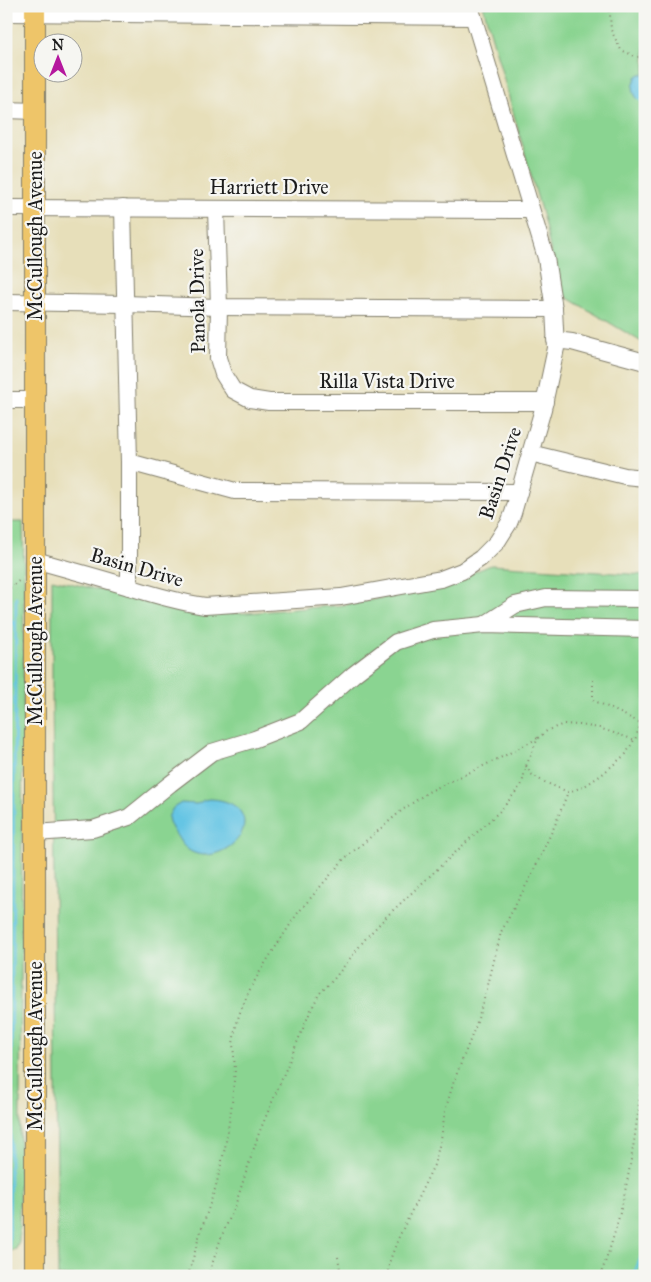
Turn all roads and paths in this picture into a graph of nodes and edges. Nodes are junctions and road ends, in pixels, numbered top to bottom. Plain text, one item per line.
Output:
1 (607, 6) edge
2 (35, 10) edge
3 (472, 12) edge
4 (6, 13) edge
5 (645, 56) edge
6 (6, 110) edge
7 (35, 111) junction
8 (6, 208) edge
9 (35, 208) junction
10 (123, 208) junction
11 (216, 209) junction
12 (532, 210) junction
13 (6, 302) edge
14 (35, 303) junction
15 (125, 304) junction
16 (219, 307) junction
17 (554, 309) junction
18 (555, 340) junction
19 (645, 362) edge
20 (233, 390) joint
21 (6, 400) edge
22 (35, 400) junction
23 (545, 402) junction
24 (530, 453) junction
25 (129, 462) junction
26 (645, 473) edge
27 (519, 492) junction
28 (29, 566) junction
29 (129, 587) junction
30 (6, 591) edge
31 (645, 599) edge
32 (484, 625) junction
33 (645, 629) edge
34 (642, 673) dead end
35 (593, 680) dead end
36 (644, 717) edge
37 (641, 723) junction
38 (538, 738) junction
39 (635, 740) junction
40 (526, 766) junction
41 (568, 792) junction
42 (35, 833) junction
43 (645, 1044) edge
44 (338, 1257) dead end
45 (35, 1276) edge
46 (188, 1276) edge
47 (208, 1276) edge
48 (341, 1276) edge
49 (387, 1276) edge
50 (600, 1276) edge

1 - 5 path
2 - 3 street
2 - 4 street
2 - 7 main road, McCullough Avenue
3 - 12 street, Basin Drive
6 - 7 street
7 - 9 main road, McCullough Avenue
8 - 9 street, Harriett Drive
9 - 10 street, Harriett Drive
9 - 14 main road, McCullough Avenue
10 - 11 street, Harriett Drive
10 - 15 street
11 - 12 street, Harriett Drive
11 - 16 street, Panola Drive
12 - 17 street, Basin Drive
13 - 14 street
14 - 15 street
14 - 22 main road, McCullough Avenue
15 - 16 street
15 - 25 street
16 - 17 street
16 - 20 street, Panola Drive
17 - 18 street, Basin Drive
18 - 19 street
18 - 23 street, Basin Drive
20 - 23 street, Rilla Vista Drive
21 - 22 street
22 - 28 main road, McCullough Avenue
23 - 24 street, Basin Drive
24 - 26 street
24 - 27 street, Basin Drive
25 - 27 street
25 - 29 street
27 - 29 street, Basin Drive
28 - 29 street, Basin Drive
28 - 30 path
28 - 42 main road, McCullough Avenue
31 - 32 street
32 - 33 street
32 - 42 street
34 - 36 path
35 - 37 path
36 - 37 path
37 - 39 path
38 - 39 path
38 - 40 path
38 - 46 path
39 - 41 path
40 - 41 path
40 - 47 path
41 - 49 path
42 - 45 main road, McCullough Avenue
43 - 50 path
44 - 48 path

